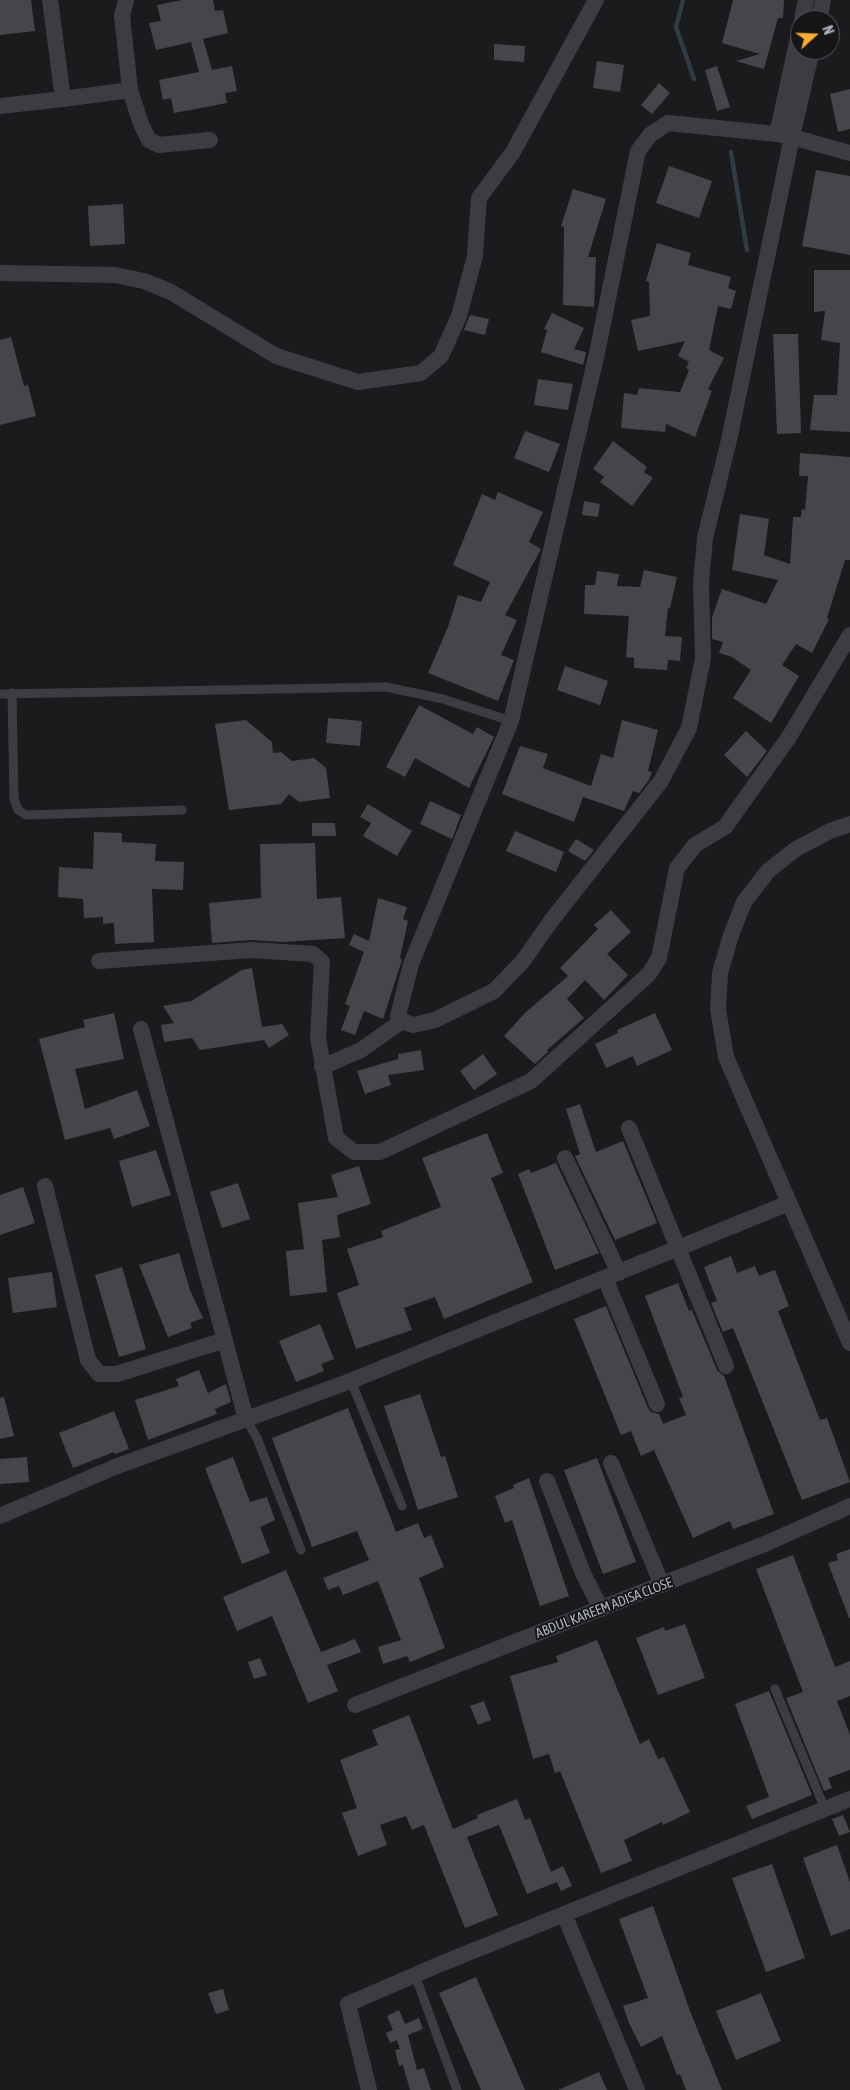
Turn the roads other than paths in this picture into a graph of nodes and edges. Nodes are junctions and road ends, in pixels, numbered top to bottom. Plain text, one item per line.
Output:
1 (50, 0) edge
2 (126, 0) edge
3 (596, 0) edge
4 (796, 60) edge
5 (809, 60) edge
6 (130, 90) junction
7 (63, 99) junction
8 (0, 106) edge
9 (785, 136) junction
10 (210, 140) dead end
11 (850, 153) edge
12 (0, 273) edge
13 (850, 634) edge
14 (12, 693) junction
15 (0, 694) edge
16 (511, 721) junction
17 (182, 810) dead end
18 (850, 824) edge
19 (99, 961) dead end
20 (402, 1021) junction
21 (141, 1029) dead end
22 (322, 1067) junction
23 (629, 1128) dead end
24 (565, 1158) dead end
25 (45, 1186) dead end
26 (789, 1204) junction
27 (677, 1249) junction
28 (612, 1275) junction
29 (225, 1340) junction
30 (850, 1343) edge
31 (726, 1366) dead end
32 (351, 1380) junction
33 (657, 1404) dead end
34 (246, 1419) junction
35 (612, 1463) dead end
36 (547, 1481) dead end
37 (402, 1506) dead end
38 (850, 1506) edge
39 (0, 1516) edge
40 (301, 1550) dead end
41 (662, 1585) junction
42 (601, 1610) junction
43 (775, 1690) dead end
44 (355, 1705) dead end
45 (850, 1798) edge
46 (825, 1809) junction
47 (564, 1914) junction
48 (415, 1975) junction
49 (369, 2090) edge
50 (457, 2090) edge
51 (637, 2090) edge

1 - 7 street
2 - 6 street
3 - 12 street
4 - 9 street
5 - 9 street
6 - 7 street
6 - 10 street
7 - 8 street
9 - 11 street
9 - 16 street
9 - 20 street
13 - 22 street
14 - 15 lane
14 - 16 lane
14 - 17 lane
16 - 20 street
18 - 26 street
19 - 22 street
20 - 22 street
21 - 29 street
23 - 27 street
24 - 28 street
25 - 29 street
26 - 27 street
26 - 30 street
27 - 28 street
27 - 31 street
28 - 32 street
28 - 33 street
29 - 34 street
32 - 34 street
32 - 37 lane
34 - 39 street
34 - 40 lane
35 - 41 street
36 - 42 street
38 - 41 street, ABDUL KAREEM ADISA CLOSE
41 - 42 street, ABDUL KAREEM ADISA CLOSE
42 - 44 street, ABDUL KAREEM ADISA CLOSE
43 - 46 lane
45 - 46 street
46 - 47 street
47 - 48 street
47 - 51 street
48 - 49 street
48 - 50 lane

